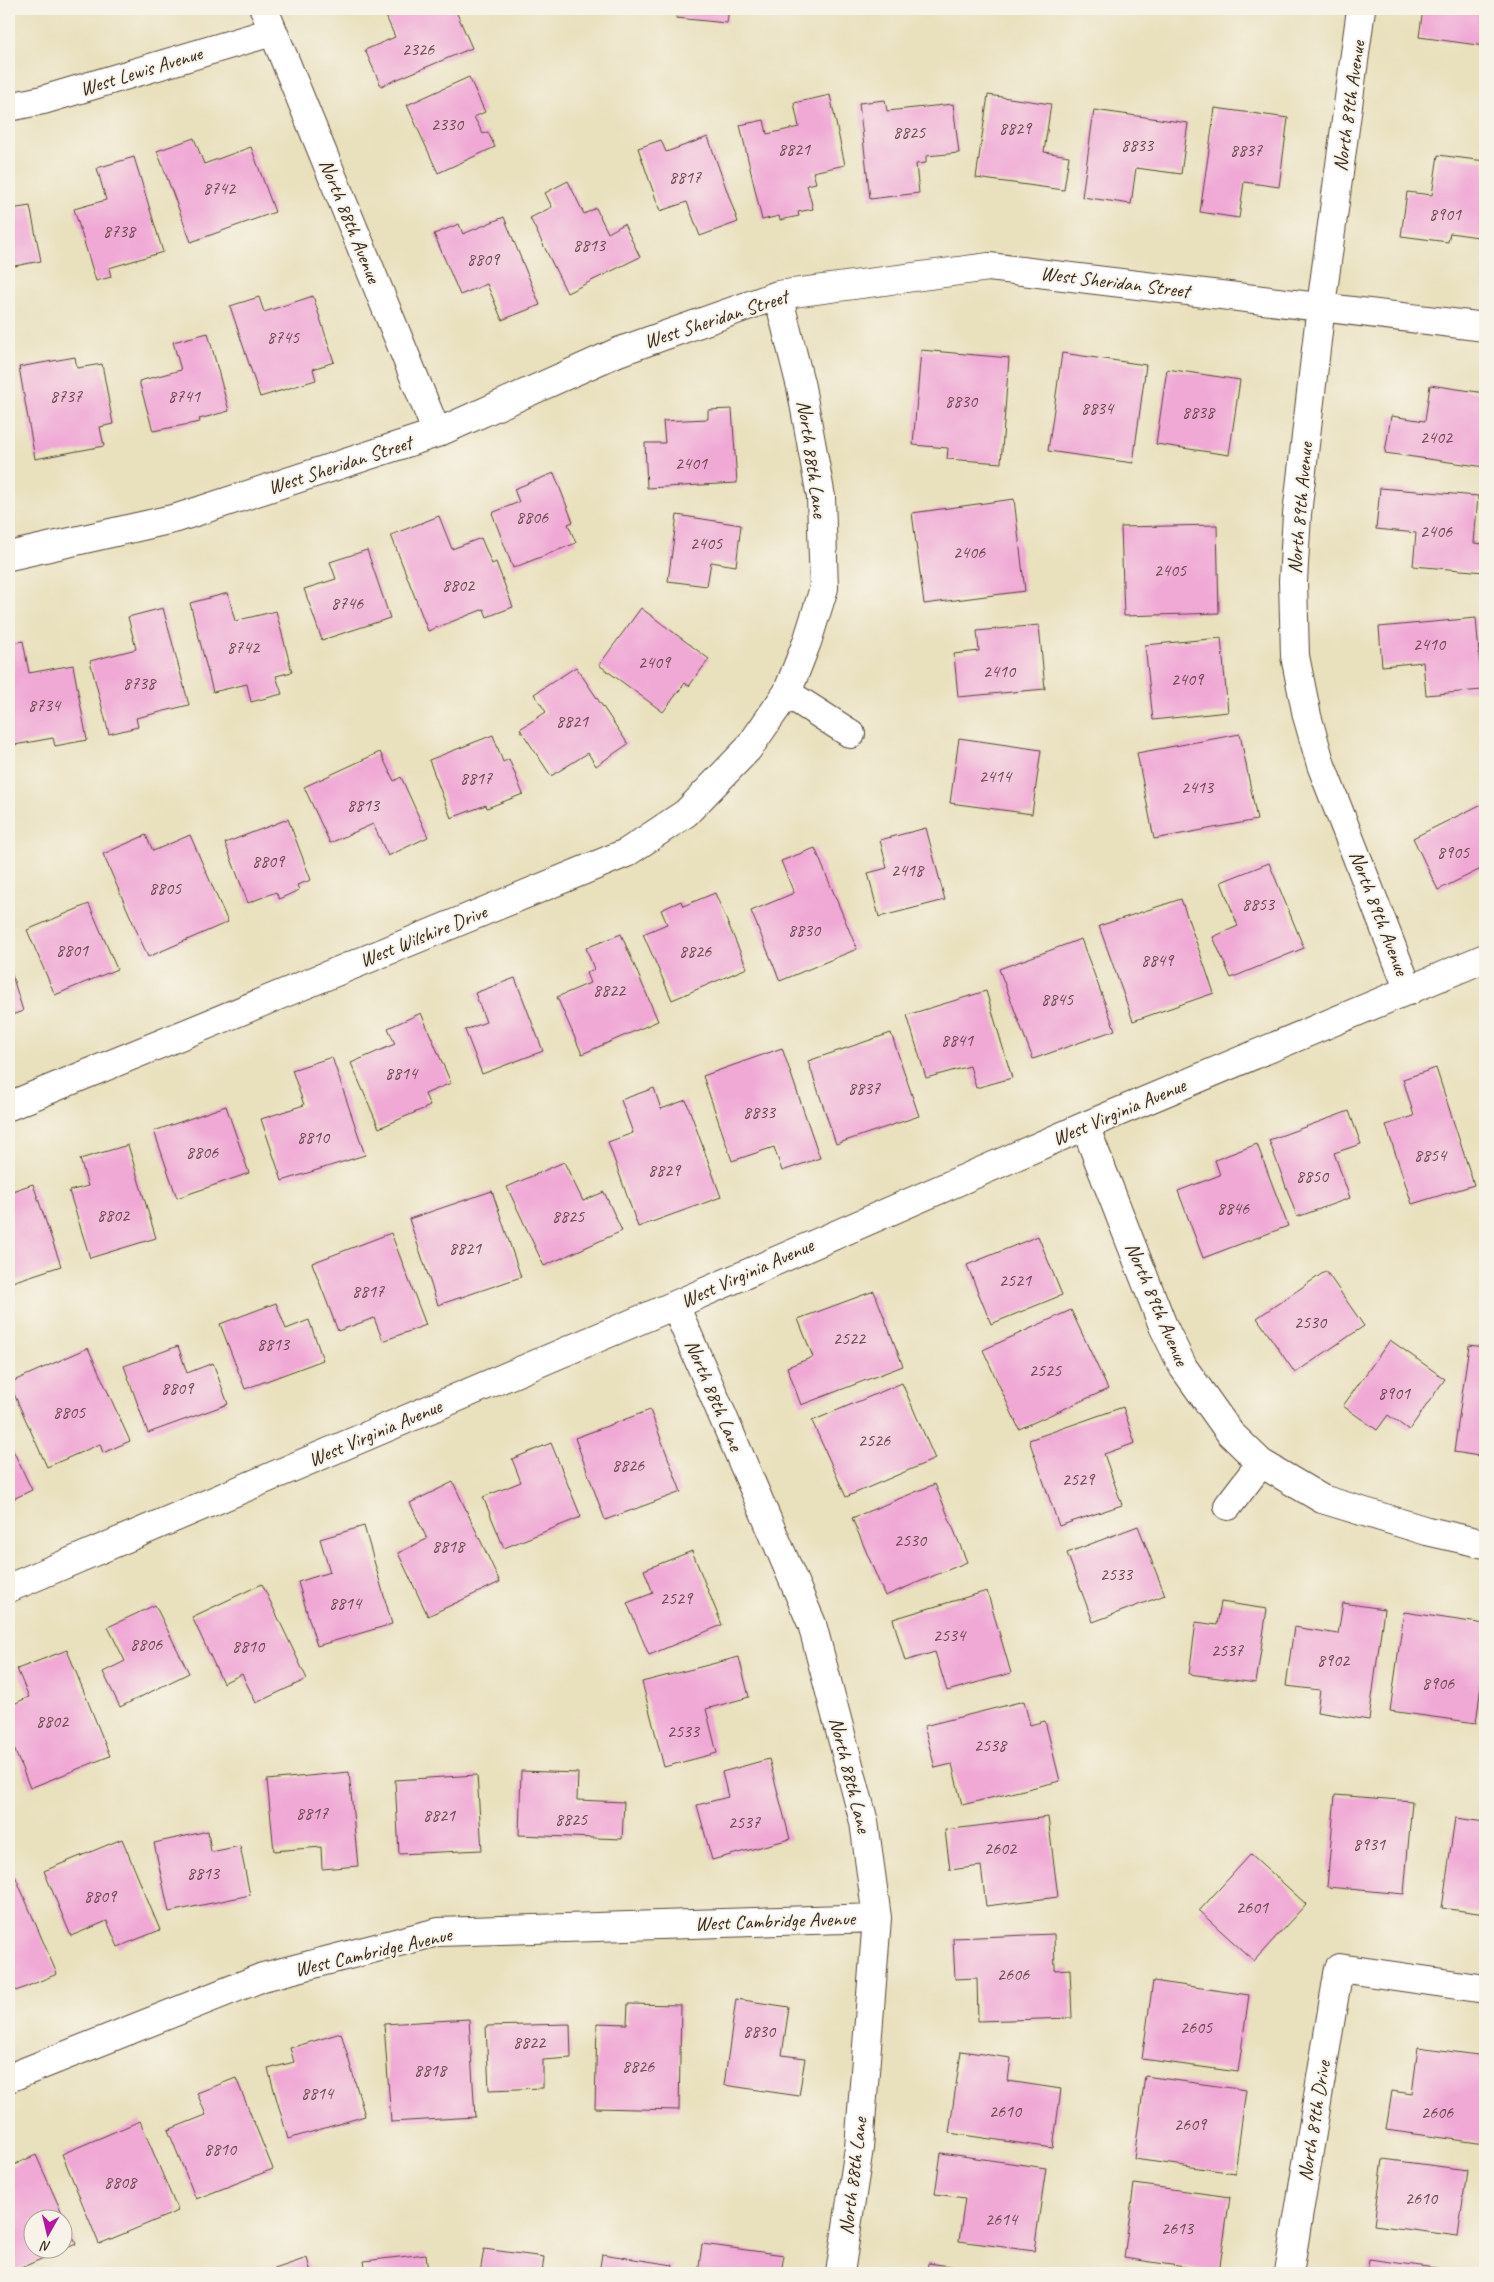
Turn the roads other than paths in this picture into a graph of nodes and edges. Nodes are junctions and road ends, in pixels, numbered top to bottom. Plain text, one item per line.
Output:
1 (1362, 9) edge
2 (268, 20) edge
3 (9, 107) edge
4 (778, 295) junction
5 (1321, 306) junction
6 (1485, 327) edge
7 (437, 434) junction
8 (9, 556) edge
9 (787, 693) junction
10 (852, 734) dead end
11 (1485, 958) edge
12 (1410, 991) junction
13 (9, 1106) edge
14 (1085, 1126) junction
15 (676, 1305) junction
16 (1261, 1463) junction
17 (1228, 1506) dead end
18 (1485, 1544) edge
19 (9, 1588) edge
20 (877, 1918) junction
21 (1485, 1989) edge
22 (9, 2078) edge
23 (840, 2273) edge
24 (1289, 2273) edge

1 - 5 street, North 89th Avenue
2 - 3 street, West Lewis Avenue
2 - 7 street, North 88th Avenue
4 - 5 street, West Sheridan Street
4 - 7 street, West Sheridan Street
4 - 9 street, North 88th Lane
5 - 6 street, West Sheridan Street
5 - 12 street, North 89th Avenue
7 - 8 street, West Sheridan Street
9 - 10 street
9 - 13 street, West Wilshire Drive
11 - 12 street, West Virginia Avenue
12 - 14 street, West Virginia Avenue
14 - 15 street, West Virginia Avenue
14 - 16 street, North 89th Avenue
15 - 19 street, West Virginia Avenue
15 - 20 street, North 88th Lane
16 - 17 street
16 - 18 street
20 - 22 street, West Cambridge Avenue
20 - 23 street, North 88th Lane
21 - 24 street, North 89th Drive

